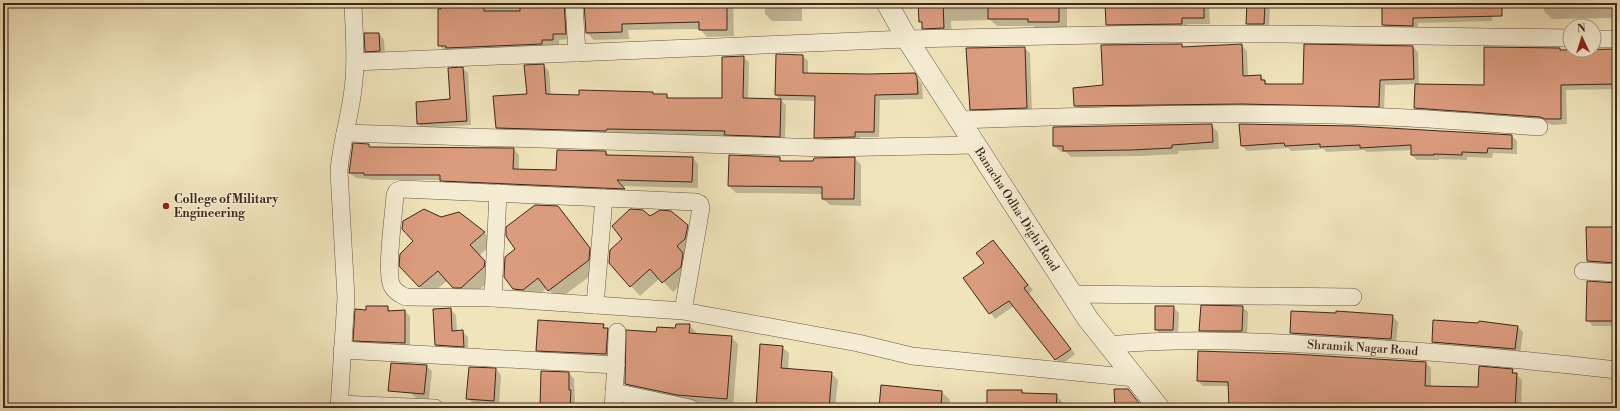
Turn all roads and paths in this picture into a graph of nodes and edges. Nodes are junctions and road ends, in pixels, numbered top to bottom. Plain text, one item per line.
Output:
1 (353, 3) edge
2 (574, 3) edge
3 (887, 3) edge
4 (1562, 38) edge
5 (1602, 38) edge
6 (907, 39) junction
7 (1617, 39) edge
8 (577, 53) junction
9 (356, 62) junction
10 (959, 120) junction
11 (1539, 127) dead end
12 (345, 133) junction
13 (976, 145) junction
14 (498, 193) junction
15 (604, 198) junction
16 (1583, 271) dead end
17 (1617, 273) edge
18 (1071, 294) junction
19 (1354, 297) dead end
20 (493, 298) junction
21 (595, 305) junction
22 (683, 311) junction
23 (617, 332) dead end
24 (1108, 345) junction
25 (342, 350) junction
26 (616, 365) junction
27 (1617, 370) edge
28 (1135, 378) junction
29 (613, 400) edge
30 (339, 406) edge
31 (435, 408) edge
32 (690, 408) edge
33 (1159, 408) edge

1 - 9 street
2 - 8 street
3 - 6 street, Banacha Odha-Dighi Road
4 - 6 street
5 - 7 street
6 - 8 street
6 - 10 street, Banacha Odha-Dighi Road
8 - 9 street
9 - 12 street
10 - 11 street
10 - 13 street, Banacha Odha-Dighi Road
12 - 13 street
12 - 25 street
13 - 18 street, Banacha Odha-Dighi Road
14 - 15 street
14 - 20 street
14 - 20 street
15 - 21 street
15 - 22 street
16 - 17 street
18 - 19 street
18 - 24 street, Banacha Odha-Dighi Road
20 - 21 street
21 - 22 street
22 - 28 street
23 - 26 street
24 - 27 street, Shramik Nagar Road
24 - 28 street, Banacha Odha-Dighi Road
25 - 26 street
25 - 30 street
26 - 29 street
28 - 33 street, Banacha Odha-Dighi Road
29 - 32 street
30 - 31 street

